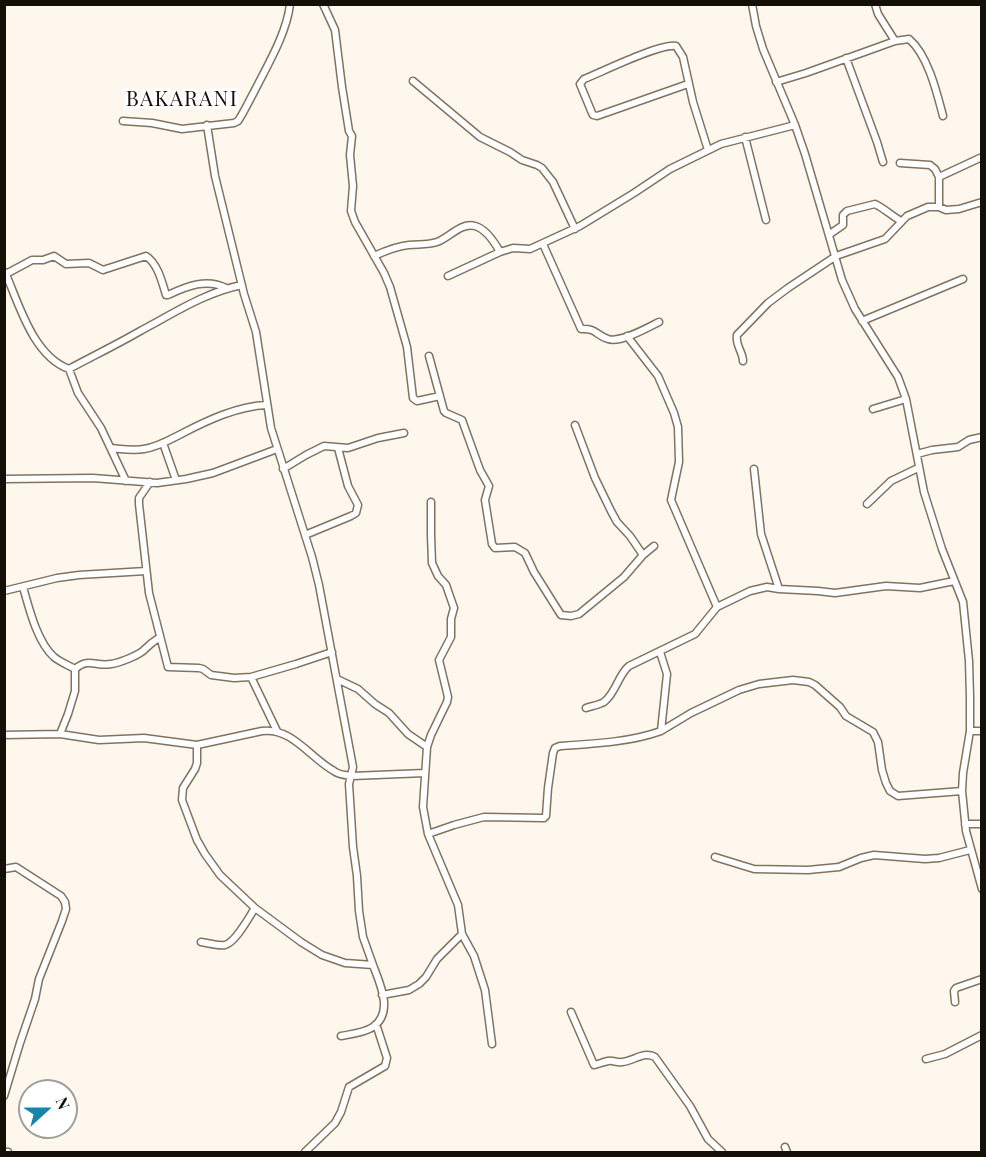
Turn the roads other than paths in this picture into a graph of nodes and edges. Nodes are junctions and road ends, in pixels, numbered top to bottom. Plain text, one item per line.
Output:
1 (290, 4) edge
2 (322, 4) edge
3 (752, 4) edge
4 (875, 4) edge
5 (895, 41) junction
6 (846, 58) junction
7 (413, 81) dead end
8 (776, 82) junction
9 (688, 84) junction
10 (943, 116) dead end
11 (123, 121) dead end
12 (207, 125) junction
13 (795, 125) junction
14 (745, 138) junction
15 (708, 150) junction
16 (981, 157) edge
17 (883, 162) dead end
18 (900, 163) dead end
19 (939, 177) junction
20 (981, 202) edge
21 (939, 207) junction
22 (766, 220) dead end
23 (901, 221) junction
24 (575, 229) junction
25 (830, 234) junction
26 (543, 244) junction
27 (500, 252) junction
28 (374, 256) junction
29 (836, 256) junction
30 (5, 272) edge
31 (448, 276) dead end
32 (963, 279) dead end
33 (242, 285) junction
34 (226, 288) junction
35 (862, 321) junction
36 (659, 322) dead end
37 (627, 336) junction
38 (429, 356) dead end
39 (743, 361) dead end
40 (69, 369) junction
41 (440, 396) junction
42 (906, 399) junction
43 (267, 405) junction
44 (873, 409) dead end
45 (575, 425) dead end
46 (404, 433) dead end
47 (981, 437) edge
48 (163, 443) junction
49 (111, 448) junction
50 (338, 448) junction
51 (276, 449) junction
52 (917, 454) junction
53 (918, 468) junction
54 (283, 469) junction
55 (753, 469) dead end
56 (4, 479) edge
57 (176, 480) junction
58 (126, 481) junction
59 (150, 482) junction
60 (431, 502) dead end
61 (867, 504) dead end
62 (305, 535) junction
63 (654, 546) dead end
64 (643, 555) junction
65 (146, 571) junction
66 (954, 581) junction
67 (23, 587) junction
68 (779, 589) junction
69 (4, 591) edge
70 (717, 607) junction
71 (160, 637) junction
72 (332, 652) junction
73 (660, 652) junction
74 (75, 669) junction
75 (251, 677) junction
76 (337, 679) junction
77 (586, 708) dead end
78 (277, 731) junction
79 (661, 731) junction
80 (970, 731) junction
81 (981, 731) edge
82 (60, 734) junction
83 (4, 735) edge
84 (197, 745) junction
85 (427, 747) junction
86 (425, 773) junction
87 (352, 776) junction
88 (962, 791) junction
89 (965, 824) junction
90 (981, 824) edge
91 (428, 834) junction
92 (970, 850) junction
93 (715, 857) dead end
94 (4, 869) edge
95 (981, 888) edge
96 (255, 908) junction
97 (462, 934) junction
98 (201, 942) dead end
99 (373, 965) junction
100 (981, 980) edge
101 (382, 995) junction
102 (955, 1002) dead end
103 (571, 1012) dead end
104 (376, 1024) junction
105 (981, 1035) edge
106 (341, 1036) dead end
107 (492, 1044) dead end
108 (926, 1059) dead end
109 (4, 1096) edge
110 (305, 1152) edge
111 (722, 1152) edge

1 - 12 street
2 - 28 street
3 - 8 street
4 - 5 street
5 - 6 street
5 - 10 street
6 - 8 street
6 - 17 street
7 - 24 street
8 - 13 street
9 - 9 street
9 - 15 street
11 - 12 street
12 - 33 street
13 - 14 street
13 - 25 street
14 - 15 street
14 - 22 street
15 - 24 street
16 - 19 street
18 - 19 street
19 - 21 street
20 - 21 street
21 - 23 street
23 - 25 street
23 - 29 street
24 - 26 street
25 - 29 street
26 - 27 street
26 - 37 street
27 - 28 street
27 - 31 street
28 - 41 street
29 - 35 street
29 - 39 street
30 - 34 street
30 - 40 street
32 - 35 street
33 - 34 street
33 - 43 street
34 - 40 street
35 - 42 street
36 - 37 street
37 - 70 street
38 - 41 street
40 - 49 street
41 - 64 street
42 - 44 street
42 - 52 street
43 - 48 street
43 - 51 street
45 - 64 street
46 - 50 street
47 - 52 street
48 - 49 street
48 - 57 street
49 - 58 street
50 - 54 street
50 - 62 street
51 - 54 street
51 - 57 street
52 - 53 street
53 - 61 street
53 - 66 street
54 - 62 street
55 - 68 street
56 - 58 street
57 - 59 street
58 - 59 street
59 - 65 street
60 - 85 street
62 - 72 street
63 - 64 street
65 - 67 street
65 - 71 street
66 - 68 street
66 - 80 street
67 - 69 street
67 - 74 street
68 - 70 street
70 - 73 street
71 - 74 street
71 - 75 street
72 - 75 street
72 - 76 street
73 - 77 street
73 - 79 street
74 - 82 street
75 - 78 street
76 - 85 street
76 - 87 street
78 - 84 street
78 - 87 street
79 - 88 street
79 - 91 street
80 - 81 street
80 - 88 street
82 - 83 street
82 - 84 street
84 - 96 street
85 - 86 street
86 - 87 street
86 - 91 street
87 - 99 street
88 - 89 street
89 - 90 street
89 - 92 street
91 - 97 street
92 - 93 street
92 - 95 street
94 - 109 street
96 - 98 street
96 - 99 street
97 - 101 street
97 - 107 street
99 - 101 street
100 - 102 street
101 - 104 street
103 - 111 street
104 - 106 street
104 - 110 street
105 - 108 street

